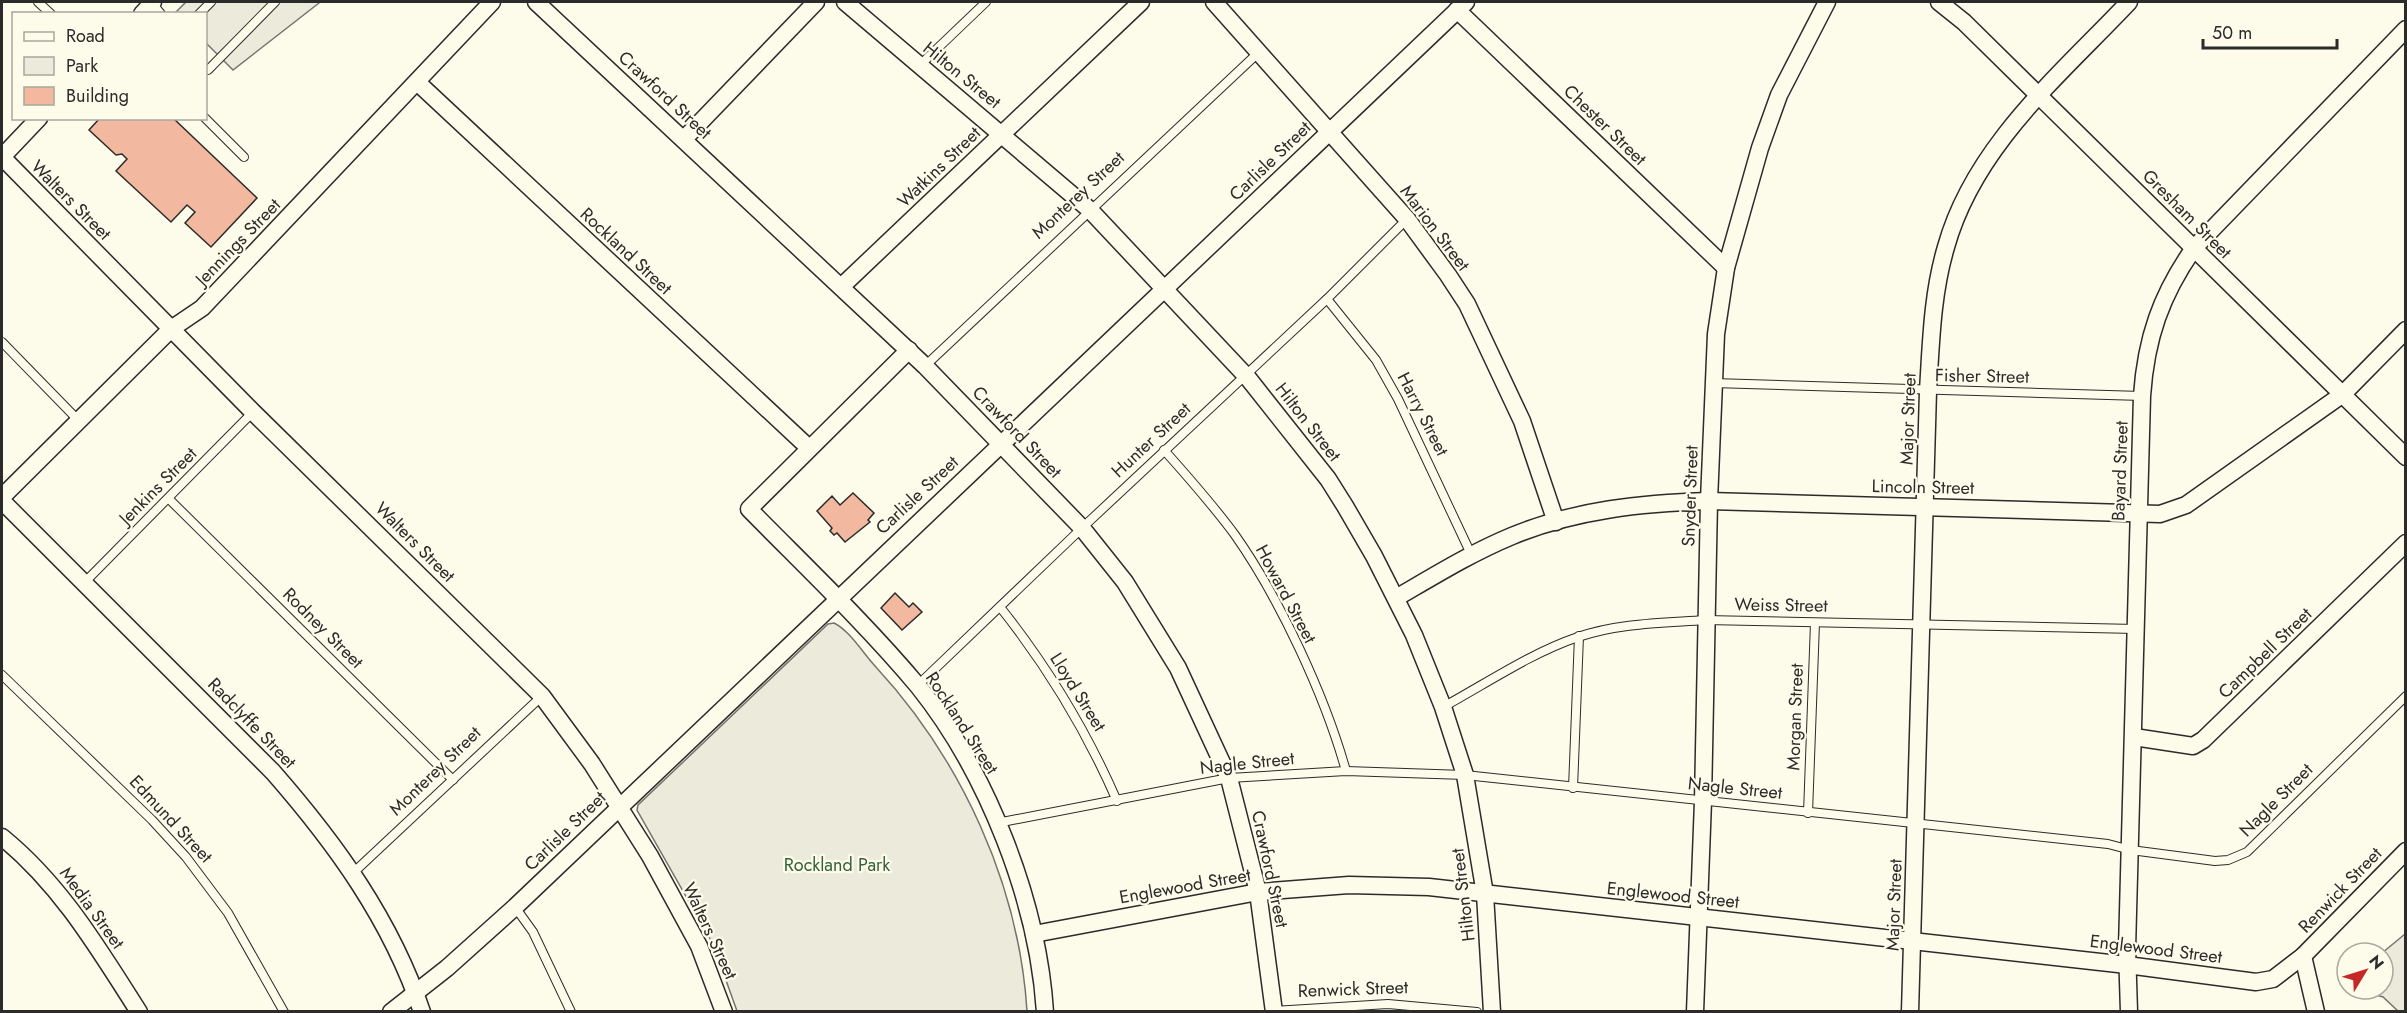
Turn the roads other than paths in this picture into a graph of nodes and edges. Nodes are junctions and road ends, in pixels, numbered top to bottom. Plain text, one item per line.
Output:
1 (275, 2) edge
2 (492, 2) edge
3 (536, 2) edge
4 (816, 2) edge
5 (845, 2) edge
6 (986, 2) edge
7 (1141, 2) edge
8 (1214, 2) edge
9 (1827, 2) edge
10 (1939, 2) edge
11 (2129, 2) edge
12 (1461, 6) edge
13 (2406, 29) edge
14 (1258, 53) junction
15 (919, 66) junction
16 (207, 69) edge
17 (417, 82) junction
18 (2040, 97) junction
19 (37, 120) edge
20 (206, 120) edge
21 (1329, 131) junction
22 (1003, 133) junction
23 (684, 139) junction
24 (2, 157) edge
25 (244, 157) dead end
26 (1090, 210) junction
27 (1407, 219) junction
28 (2194, 248) junction
29 (1726, 268) junction
30 (842, 286) junction
31 (1165, 287) junction
32 (1327, 299) junction
33 (171, 329) junction
34 (2406, 330) edge
35 (2, 342) edge
36 (909, 350) junction
37 (925, 366) junction
38 (1245, 374) junction
39 (1713, 383) junction
40 (1928, 391) junction
41 (2343, 394) junction
42 (2142, 396) junction
43 (253, 412) junction
44 (79, 421) junction
45 (1001, 443) junction
46 (809, 448) junction
47 (1164, 450) junction
48 (2406, 457) edge
49 (2, 499) edge
50 (169, 499) junction
51 (1709, 501) junction
52 (1924, 507) junction
53 (2138, 512) junction
54 (1556, 522) junction
55 (1082, 528) junction
56 (2406, 543) edge
57 (1471, 554) junction
58 (85, 582) junction
59 (1396, 598) junction
60 (836, 599) junction
61 (1000, 607) junction
62 (1705, 620) junction
63 (1815, 622) junction
64 (1921, 626) junction
65 (2136, 629) junction
66 (1579, 636) junction
67 (2, 675) edge
68 (917, 686) junction
69 (542, 696) junction
70 (2406, 696) edge
71 (1443, 707) junction
72 (2134, 737) junction
73 (1346, 771) junction
74 (1465, 775) junction
75 (1229, 778) junction
76 (453, 780) junction
77 (1573, 788) junction
78 (1117, 801) junction
79 (1703, 801) junction
80 (619, 806) junction
81 (1808, 813) junction
82 (997, 823) junction
83 (1917, 825) junction
84 (2, 837) edge
85 (2131, 850) junction
86 (2406, 851) edge
87 (354, 873) junction
88 (1258, 892) junction
89 (1485, 894) junction
90 (515, 907) junction
91 (1697, 917) junction
92 (1034, 934) junction
93 (1913, 942) junction
94 (2303, 956) junction
95 (2127, 965) junction
96 (416, 994) junction
97 (1388, 1008) edge
98 (139, 1011) edge
99 (284, 1011) edge
100 (391, 1011) edge
101 (422, 1011) edge
102 (571, 1011) edge
103 (724, 1011) edge
104 (1046, 1011) edge
105 (1271, 1011) edge
106 (1477, 1011) edge
107 (1492, 1011) edge
108 (1695, 1011) edge
109 (1910, 1011) edge
110 (2129, 1011) edge
111 (2316, 1011) edge

1 - 16 lane
2 - 17 street, Jennings Street
3 - 23 street, Crawford Street
4 - 23 street
5 - 15 street, Hilton Street
6 - 15 lane
7 - 22 street, Watkins Street
8 - 14 street, Marion Street
9 - 29 street, Snyder Street
10 - 18 street, Gresham Street
11 - 18 street, Major Street
12 - 21 street, Carlisle Street
12 - 29 street, Chester Street
13 - 28 street, Bayard Street
14 - 21 street, Marion Street
14 - 26 lane, Monterey Street
15 - 22 street, Hilton Street
17 - 33 street, Jennings Street
17 - 46 street, Rockland Street
18 - 28 street, Gresham Street
18 - 40 street, Major Street
19 - 24 street
20 - 25 lane
21 - 27 street, Marion Street
21 - 31 street, Carlisle Street
22 - 26 street, Hilton Street
22 - 30 street, Watkins Street
23 - 30 street, Crawford Street
24 - 33 street, Walters Street
26 - 31 street, Hilton Street
26 - 37 lane, Monterey Street
27 - 32 lane, Hunter Street
27 - 54 street, Marion Street
28 - 41 street, Gresham Street
28 - 42 street, Bayard Street
29 - 39 street, Snyder Street
30 - 36 street, Crawford Street
31 - 38 street, Hilton Street
31 - 45 street, Carlisle Street
32 - 38 lane, Hunter Street
32 - 57 lane, Harry Street
33 - 43 street, Walters Street
33 - 44 street, Jennings Street
34 - 41 street, Lincoln Street
35 - 44 lane
36 - 37 street, Crawford Street
36 - 46 street
37 - 45 street, Crawford Street
38 - 47 lane, Hunter Street
38 - 59 street, Hilton Street
39 - 40 lane, Fisher Street
39 - 51 street, Snyder Street
40 - 42 lane, Fisher Street
40 - 52 street, Major Street
41 - 48 street, Gresham Street
41 - 53 street, Lincoln Street
42 - 53 street, Bayard Street
43 - 50 lane, Jenkins Street
43 - 69 street, Walters Street
44 - 49 street, Jennings Street
45 - 55 street, Crawford Street
45 - 60 street, Carlisle Street
46 - 60 street, Rockland Street
47 - 55 lane, Hunter Street
47 - 73 lane, Howard Street
49 - 58 street, Radclyffe Street
50 - 58 lane, Jenkins Street
50 - 76 lane, Rodney Street
51 - 52 street, Lincoln Street
51 - 54 street, Lincoln Street
51 - 62 street, Snyder Street
52 - 53 street, Lincoln Street
52 - 64 street, Major Street
53 - 65 street, Bayard Street
54 - 57 street, Lincoln Street
55 - 61 lane, Hunter Street
55 - 75 street, Crawford Street
56 - 72 street, Campbell Street
57 - 59 street, Lincoln Street
58 - 87 street, Radclyffe Street
59 - 71 street, Hilton Street
60 - 68 street, Rockland Street
60 - 80 street, Carlisle Street
61 - 68 lane, Hunter Street
61 - 78 lane, Lloyd Street
62 - 63 lane, Weiss Street
62 - 66 lane, Weiss Street
62 - 79 street, Snyder Street
63 - 64 lane, Weiss Street
63 - 81 lane, Morgan Street
64 - 65 lane, Weiss Street
64 - 83 street, Major Street
65 - 72 street, Bayard Street
66 - 71 lane, Weiss Street
66 - 77 lane
67 - 99 lane, Edmund Street
68 - 82 street, Rockland Street
69 - 76 lane, Monterey Street
69 - 80 street, Walters Street
70 - 85 lane, Nagle Street
71 - 74 street, Hilton Street
72 - 85 street, Bayard Street
73 - 74 lane, Nagle Street
73 - 75 lane, Nagle Street
74 - 77 lane, Nagle Street
74 - 89 street, Hilton Street
75 - 78 lane, Nagle Street
75 - 88 street, Crawford Street
76 - 87 lane, Monterey Street
77 - 79 lane, Nagle Street
78 - 82 lane, Nagle Street
79 - 81 lane, Nagle Street
79 - 91 street, Snyder Street
80 - 90 street, Carlisle Street
80 - 103 street, Walters Street
81 - 83 lane, Nagle Street
82 - 92 street, Rockland Street
83 - 85 lane, Nagle Street
83 - 93 street, Major Street
84 - 98 street, Media Street
85 - 95 street, Bayard Street
86 - 94 street, Renwick Street
87 - 96 street, Radclyffe Street
88 - 89 street, Englewood Street
88 - 92 street, Englewood Street
88 - 105 street, Crawford Street
89 - 91 street, Englewood Street
89 - 107 street, Hilton Street
90 - 96 street, Carlisle Street
90 - 102 lane
91 - 93 street, Englewood Street
91 - 108 street, Snyder Street
92 - 104 street, Rockland Street
93 - 95 street, Englewood Street
93 - 109 street, Major Street
94 - 95 street, Englewood Street
94 - 111 street
95 - 110 street, Bayard Street
96 - 100 street, Carlisle Street
96 - 101 street, Radclyffe Street
97 - 105 lane, Renwick Street
97 - 106 lane, Renwick Street

